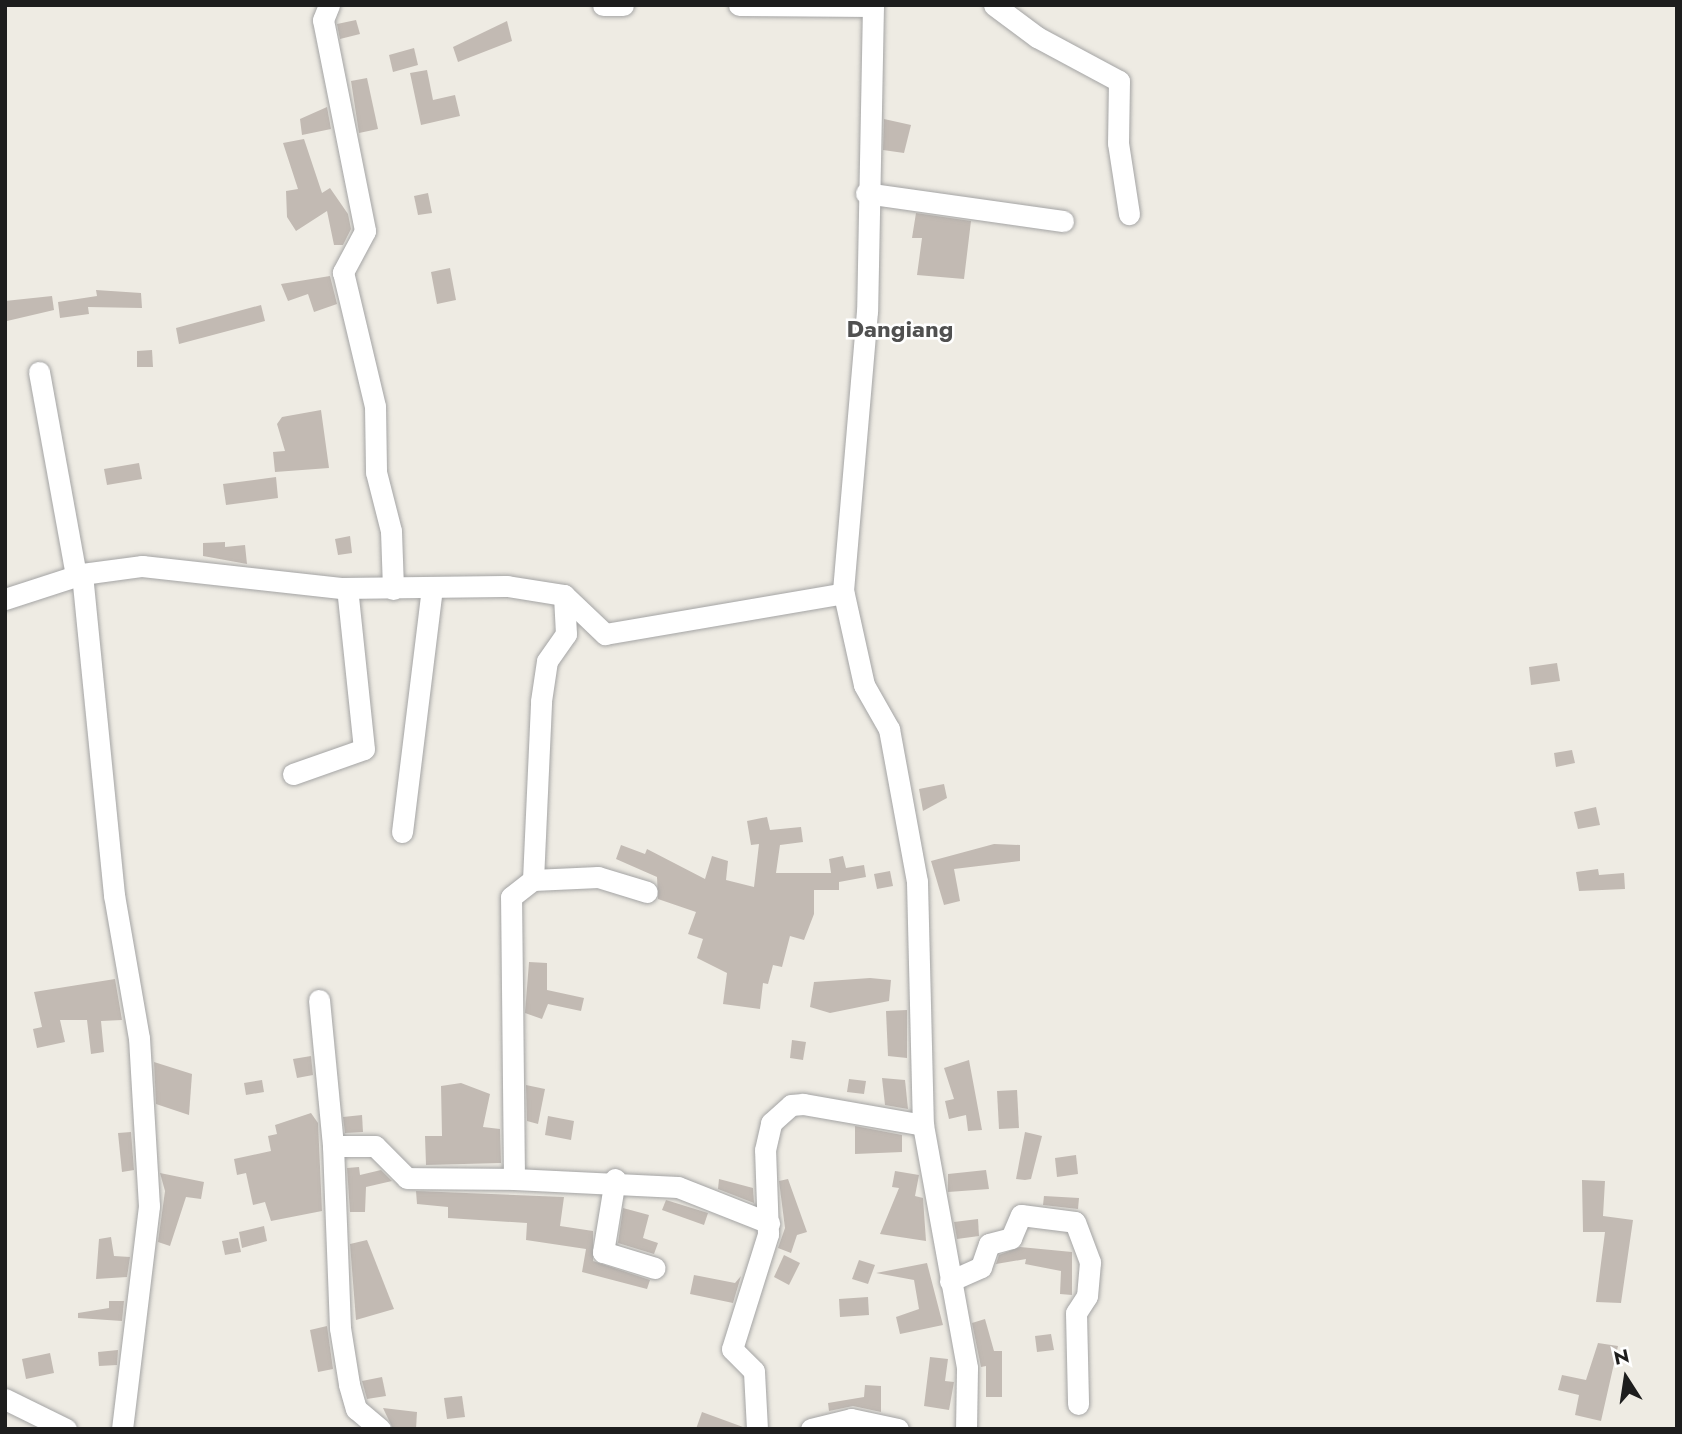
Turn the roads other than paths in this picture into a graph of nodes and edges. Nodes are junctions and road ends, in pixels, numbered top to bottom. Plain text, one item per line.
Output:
1 (329, 5) edge
2 (603, 5) edge
3 (623, 5) edge
4 (740, 5) edge
5 (994, 5) edge
6 (873, 6) edge
7 (866, 193) junction
8 (1129, 214) dead end
9 (1063, 221) dead end
10 (39, 372) dead end
11 (79, 575) junction
12 (347, 588) junction
13 (393, 589) junction
14 (432, 589) junction
15 (844, 593) junction
16 (564, 595) junction
17 (5, 599) edge
18 (293, 774) dead end
19 (402, 832) dead end
20 (533, 880) junction
21 (647, 892) dead end
22 (319, 1000) dead end
23 (923, 1125) junction
24 (333, 1146) junction
25 (514, 1179) junction
26 (615, 1180) junction
27 (769, 1223) junction
28 (655, 1268) dead end
29 (950, 1281) junction
30 (5, 1399) edge
31 (1078, 1404) dead end
32 (66, 1429) edge
33 (122, 1429) edge
34 (380, 1429) edge
35 (757, 1429) edge
36 (811, 1429) edge
37 (898, 1429) edge
38 (966, 1429) edge

1 - 13 street
2 - 3 street
4 - 6 street
5 - 8 street
6 - 7 street
7 - 9 street
7 - 15 street
10 - 11 street
11 - 12 street
11 - 17 street
11 - 33 street
12 - 13 street
12 - 18 street
13 - 14 street
14 - 16 street
14 - 19 street
15 - 16 street
15 - 23 street
16 - 20 street
20 - 21 street
20 - 25 street
22 - 24 street
23 - 27 street
23 - 29 street
24 - 25 street
24 - 34 street
25 - 26 street
26 - 27 street
26 - 28 street
27 - 35 street
29 - 31 street
29 - 38 street
30 - 32 street
36 - 37 street

